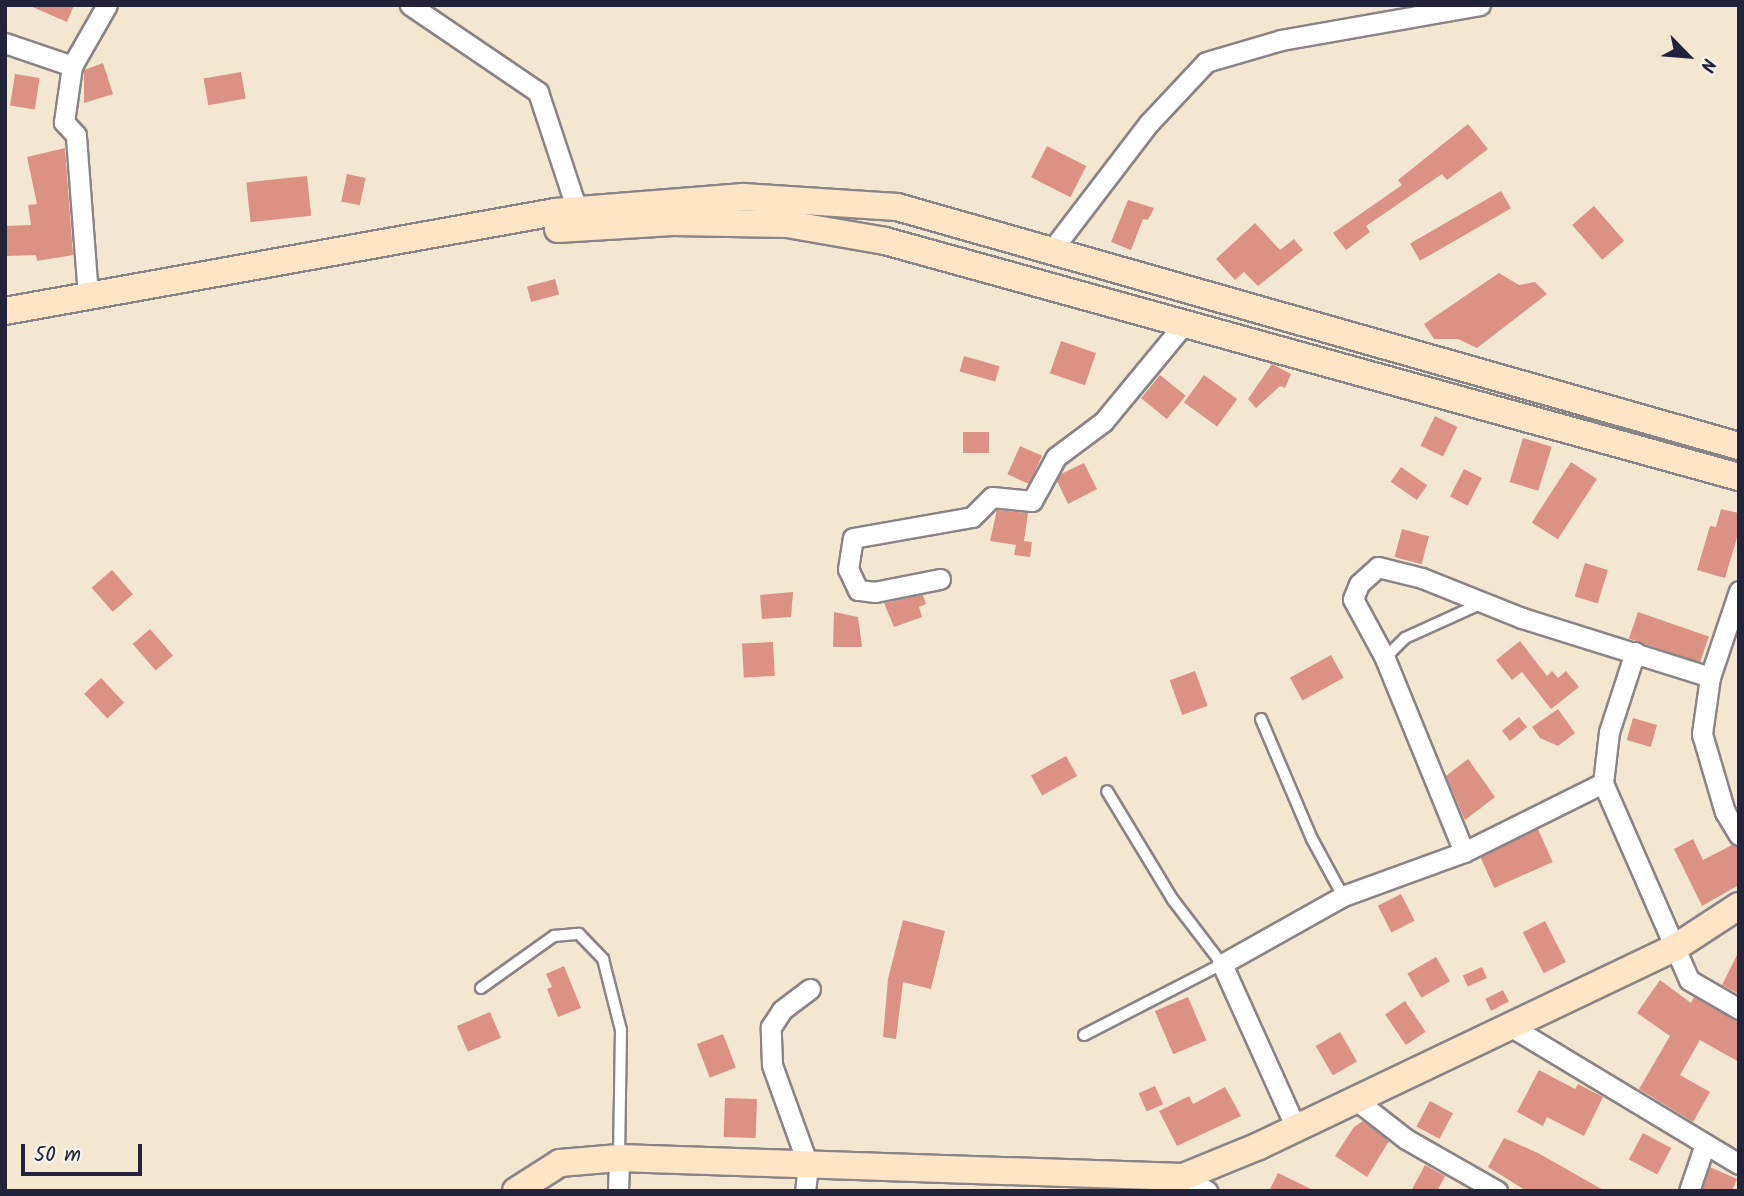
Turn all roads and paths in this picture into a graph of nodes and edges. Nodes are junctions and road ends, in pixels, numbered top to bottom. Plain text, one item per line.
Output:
1 (107, 5) edge
2 (410, 5) edge
3 (1469, 6) edge
4 (5, 44) edge
5 (72, 66) junction
6 (577, 210) junction
7 (399, 240) junction
8 (1051, 251) junction
9 (88, 296) junction
10 (5, 311) edge
11 (1184, 324) junction
12 (1739, 446) edge
13 (1739, 477) edge
14 (940, 579) dead end
15 (1739, 591) edge
16 (1486, 602) junction
17 (1732, 636) edge
18 (1634, 652) junction
19 (1385, 658) junction
20 (1710, 677) junction
21 (1261, 719) dead end
22 (1602, 783) junction
23 (1107, 792) dead end
24 (1739, 835) edge
25 (1464, 852) junction
26 (1343, 896) junction
27 (1738, 908) edge
28 (1676, 947) junction
29 (1222, 964) junction
30 (481, 988) dead end
31 (810, 989) dead end
32 (1739, 1009) edge
33 (1510, 1026) junction
34 (1084, 1035) dead end
35 (1356, 1100) junction
36 (1296, 1128) junction
37 (1705, 1144) junction
38 (619, 1158) junction
39 (1739, 1164) edge
40 (1183, 1177) junction
41 (806, 1178) edge
42 (1074, 1183) edge
43 (516, 1191) edge
44 (618, 1191) edge
45 (1207, 1191) edge
46 (1496, 1191) edge
47 (1689, 1191) edge

1 - 5 street
2 - 6 street
3 - 8 street
4 - 5 street
5 - 9 street
6 - 7 main road
6 - 8 main road
7 - 9 main road
7 - 11 main road
8 - 12 main road
9 - 10 main road
11 - 13 main road
11 - 14 street
15 - 17 street
16 - 18 street
16 - 19 lane
16 - 19 street
17 - 20 street
18 - 20 street
18 - 22 street
19 - 25 street
20 - 24 street
21 - 26 lane
22 - 25 street
22 - 28 street
23 - 29 lane
25 - 26 street
26 - 29 street
27 - 28 main road
28 - 32 street
28 - 33 main road
29 - 34 lane
29 - 36 street
30 - 38 lane
31 - 41 street
33 - 35 main road
33 - 37 street
35 - 36 main road
35 - 46 street
36 - 40 main road
37 - 39 street
37 - 47 street
38 - 41 main road
38 - 43 main road
38 - 44 street
40 - 42 main road
40 - 45 street
41 - 42 main road

